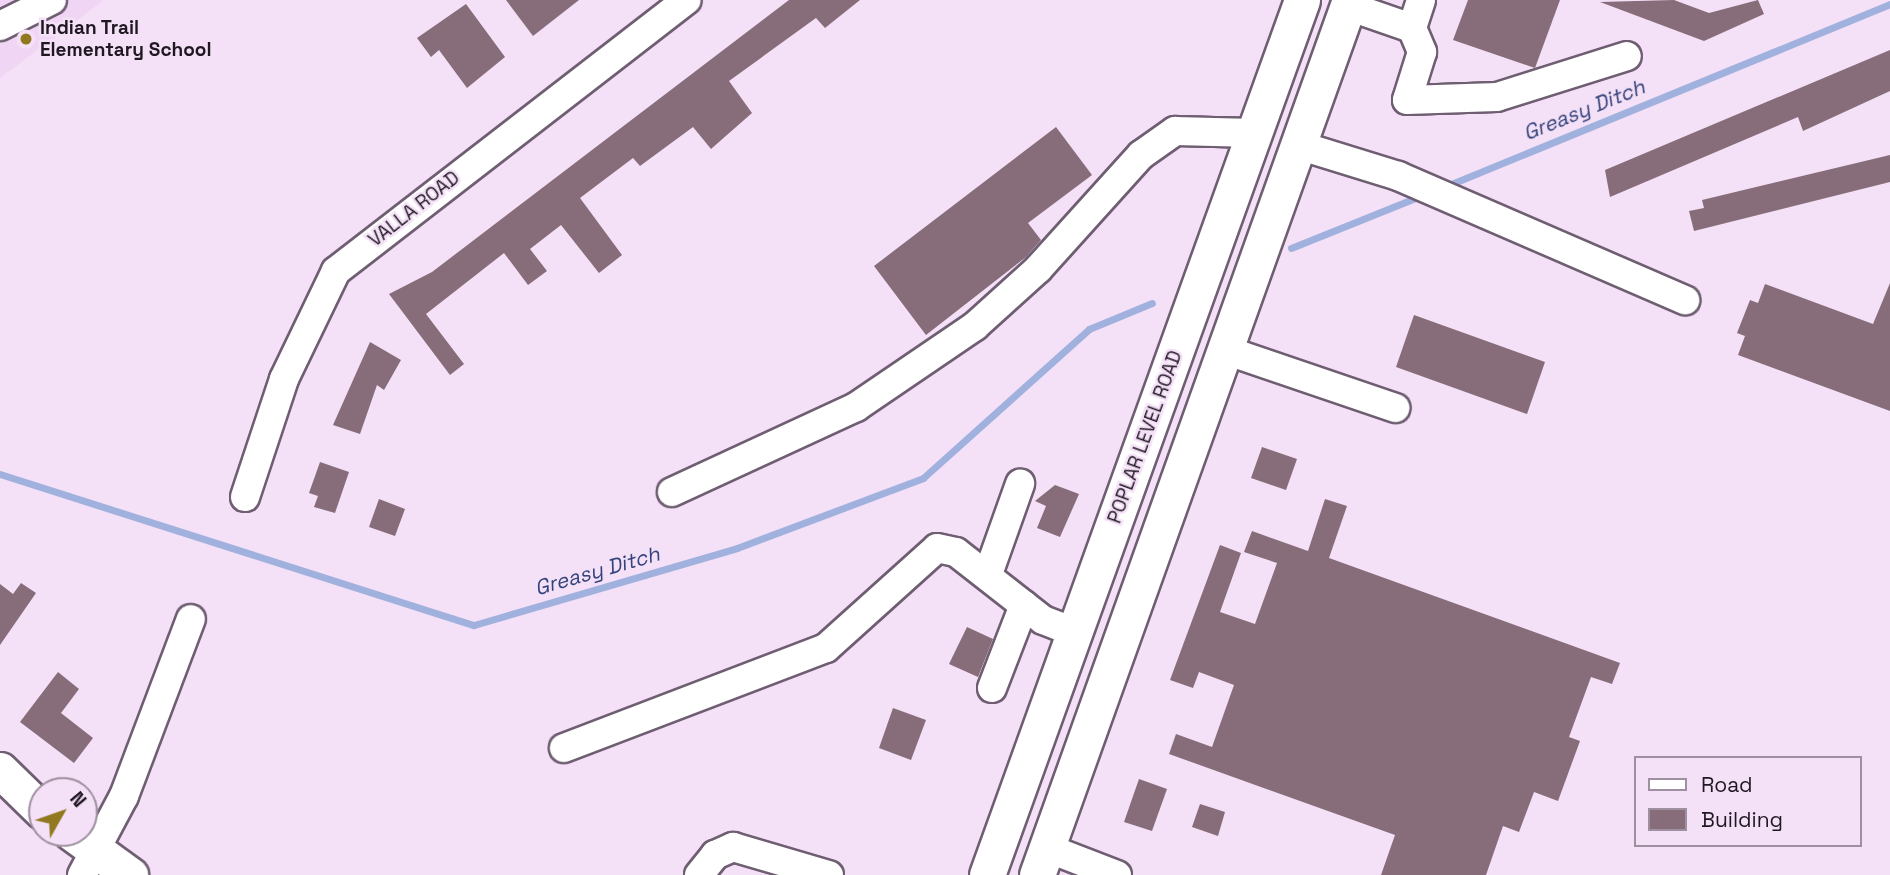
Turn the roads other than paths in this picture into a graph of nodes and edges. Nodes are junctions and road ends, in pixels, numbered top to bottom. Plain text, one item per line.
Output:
1 (52, 0) edge
2 (688, 0) edge
3 (1302, 0) edge
4 (1421, 0) edge
5 (1349, 3) edge
6 (0, 26) edge
7 (1412, 28) junction
8 (1627, 56) dead end
9 (1254, 133) junction
10 (1298, 145) junction
11 (1685, 300) dead end
12 (1224, 350) junction
13 (1395, 408) dead end
14 (1020, 484) dead end
15 (672, 492) dead end
16 (245, 497) dead end
17 (988, 574) junction
18 (1024, 605) junction
19 (191, 619) dead end
20 (1074, 632) junction
21 (992, 688) dead end
22 (564, 748) dead end
23 (0, 770) edge
24 (28, 797) edge
25 (82, 852) edge
26 (1042, 862) edge
27 (1103, 873) edge
28 (130, 875) edge
29 (699, 875) edge
30 (829, 875) edge
31 (988, 875) edge

1 - 6 street
2 - 16 street, VALLA ROAD
3 - 9 main road, POPLAR LEVEL ROAD
4 - 7 street
5 - 7 street
5 - 10 main road
7 - 8 street
9 - 15 street
9 - 20 main road, POPLAR LEVEL ROAD
10 - 11 street
10 - 12 main road
12 - 13 street
12 - 26 main road
14 - 17 street
17 - 18 street
17 - 22 street
18 - 20 street
18 - 21 street
19 - 25 street
20 - 31 main road, POPLAR LEVEL ROAD
23 - 24 main road
25 - 28 main road
26 - 27 street
29 - 30 street

